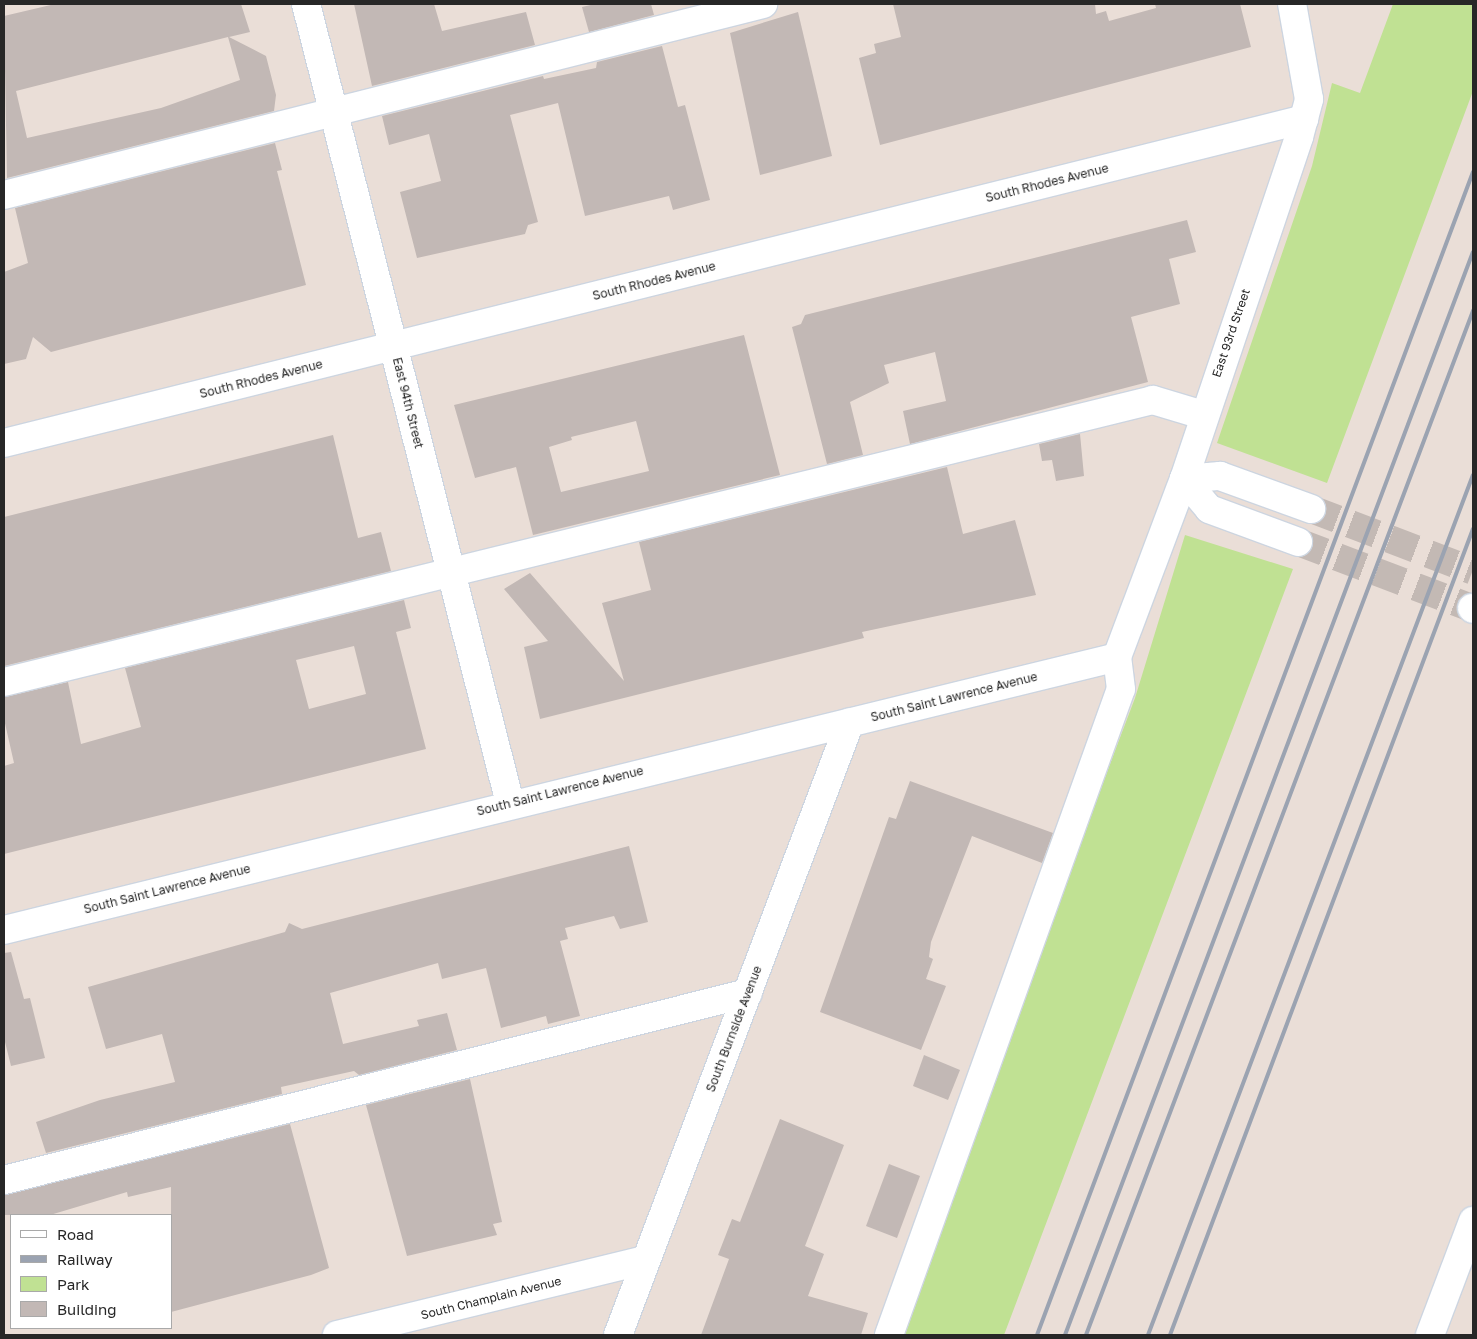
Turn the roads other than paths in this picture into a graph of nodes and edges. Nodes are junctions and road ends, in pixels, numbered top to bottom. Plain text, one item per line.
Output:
1 (306, 4) edge
2 (763, 4) edge
3 (1292, 4) edge
4 (334, 112) junction
5 (1304, 119) junction
6 (4, 195) edge
7 (394, 346) junction
8 (1203, 415) junction
9 (4, 442) edge
10 (1184, 479) junction
11 (1311, 509) tunnel mouth
12 (1298, 542) tunnel mouth
13 (451, 570) junction
14 (1117, 657) junction
15 (4, 682) edge
16 (850, 722) junction
17 (510, 803) junction
18 (4, 930) edge
19 (748, 993) junction
20 (4, 1180) edge
21 (1473, 1220) edge
22 (644, 1260) junction
23 (337, 1335) edge
24 (618, 1335) edge
25 (889, 1335) edge
26 (1430, 1335) edge

1 - 4 street, East 94th Street
2 - 4 street
3 - 5 street, East 93rd Street
4 - 6 street
4 - 7 street, East 94th Street
5 - 7 street, South Rhodes Avenue
5 - 8 street, East 93rd Street
7 - 9 street, South Rhodes Avenue
7 - 13 street, East 94th Street
8 - 10 street, East 93rd Street
8 - 13 street
10 - 11 street
10 - 12 street
10 - 14 street, East 93rd Street
13 - 15 street
13 - 17 street, East 94th Street
14 - 16 street, South Saint Lawrence Avenue
14 - 25 street
16 - 17 street, South Saint Lawrence Avenue
16 - 19 street, South Burnside Avenue
17 - 18 street, South Saint Lawrence Avenue
19 - 20 street
19 - 22 street, South Burnside Avenue
21 - 26 street
22 - 23 street, South Champlain Avenue
22 - 24 street, South Burnside Avenue

